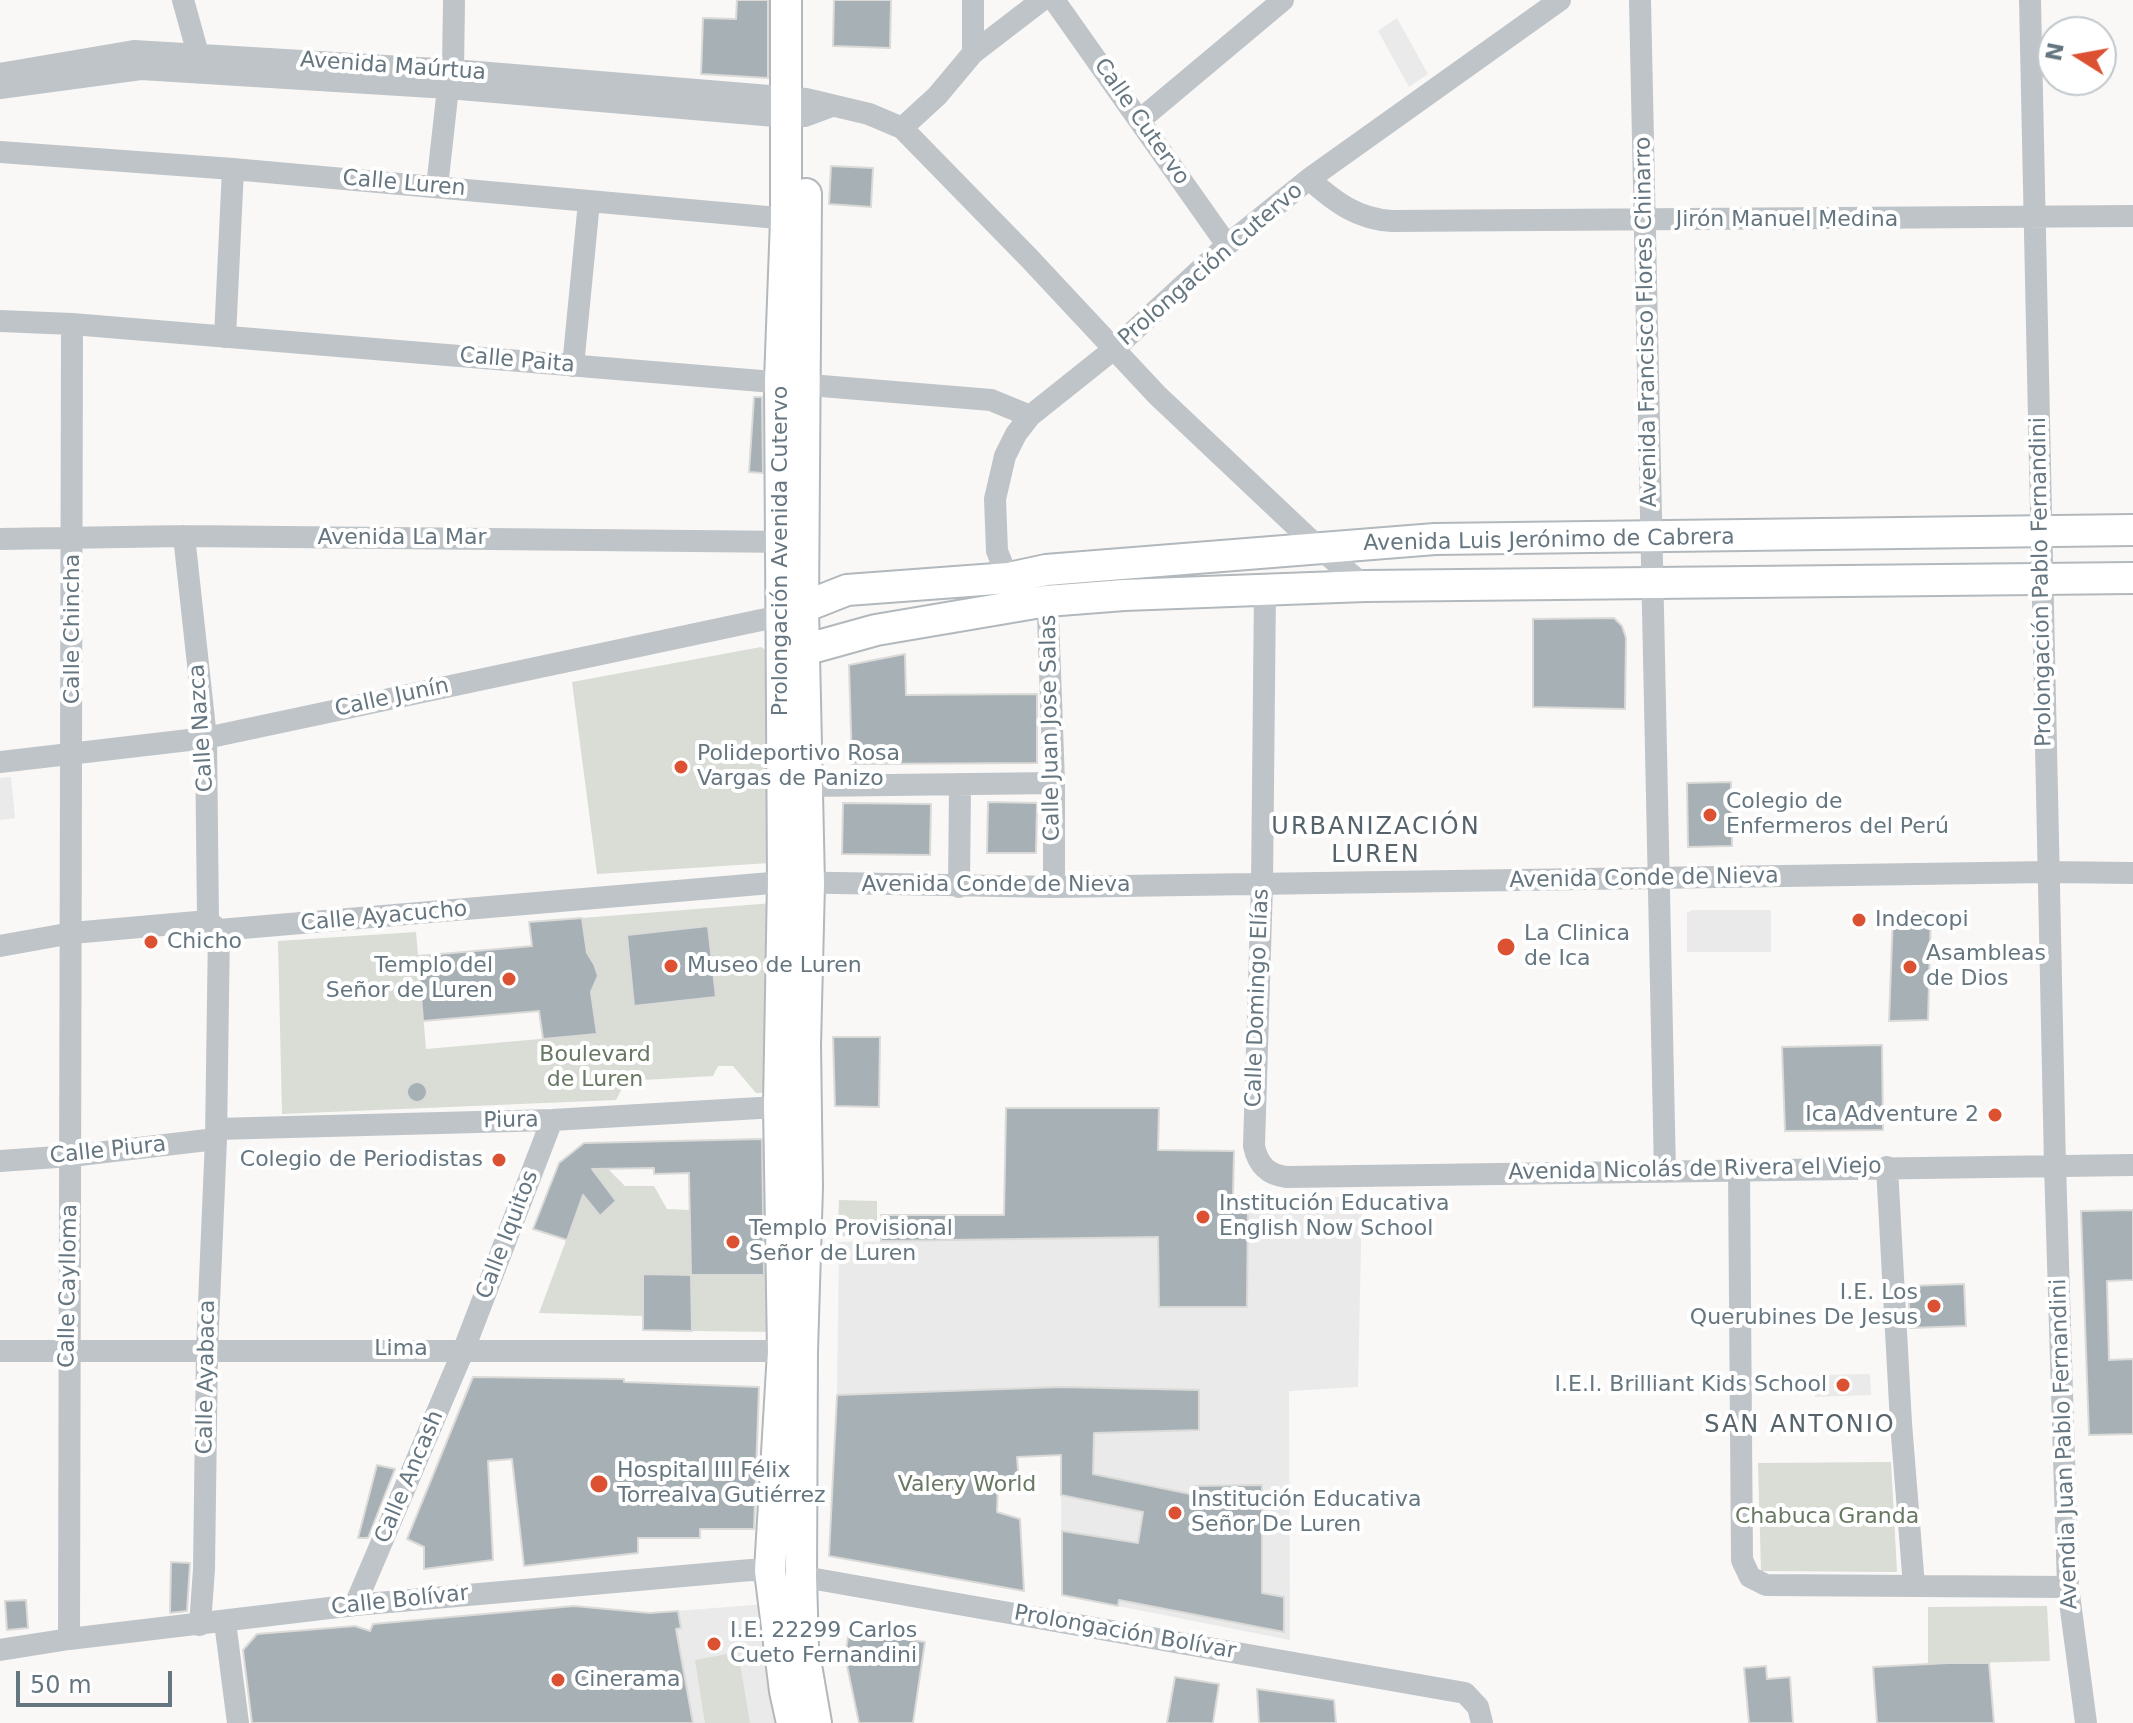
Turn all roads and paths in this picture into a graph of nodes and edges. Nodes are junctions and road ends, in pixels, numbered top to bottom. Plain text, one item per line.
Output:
1 (183, 0) edge
2 (454, 0) edge
3 (786, 0) edge
4 (807, 0) edge
5 (973, 0) edge
6 (1042, 0) edge
7 (1054, 0) edge
8 (1283, 0) edge
9 (1560, 0) edge
10 (1640, 0) edge
11 (2030, 0) edge
12 (973, 53) junction
13 (198, 54) junction
14 (0, 74) edge
15 (450, 79) junction
16 (0, 88) edge
17 (803, 107) junction
18 (1141, 119) junction
19 (902, 128) junction
20 (0, 152) edge
21 (233, 169) junction
22 (1309, 179) junction
23 (437, 187) junction
24 (589, 202) junction
25 (2133, 216) edge
26 (2034, 218) junction
27 (796, 220) junction
28 (1645, 221) junction
29 (1227, 245) junction
30 (0, 321) edge
31 (72, 324) junction
32 (225, 337) junction
33 (1114, 349) junction
34 (573, 366) junction
35 (792, 383) junction
36 (1030, 416) junction
37 (2133, 530) edge
38 (2041, 531) junction
39 (184, 536) junction
40 (73, 537) junction
41 (1651, 538) junction
42 (0, 539) edge
43 (793, 542) junction
44 (1319, 548) junction
45 (1046, 570) junction
46 (1009, 578) junction
47 (2042, 578) junction
48 (2133, 578) edge
49 (1652, 583) junction
50 (1365, 586) junction
51 (1265, 589) junction
52 (847, 590) junction
53 (1047, 601) junction
54 (1017, 607) junction
55 (792, 612) junction
56 (804, 650) junction
57 (206, 738) junction
58 (72, 753) junction
59 (0, 762) edge
60 (1054, 783) junction
61 (960, 784) junction
62 (808, 786) junction
63 (2049, 872) junction
64 (2133, 873) edge
65 (1658, 879) junction
66 (788, 884) junction
67 (1262, 885) junction
68 (959, 887) junction
69 (1054, 887) junction
70 (214, 926) junction
71 (72, 933) junction
72 (0, 946) edge
73 (792, 1105) junction
74 (552, 1120) junction
75 (216, 1134) junction
76 (71, 1156) junction
77 (0, 1161) edge
78 (1260, 1165) joint
79 (2055, 1165) junction
80 (2133, 1165) edge
81 (1887, 1167) junction
82 (1739, 1171) junction
83 (1665, 1172) junction
84 (464, 1349) junction
85 (68, 1350) junction
86 (207, 1350) junction
87 (0, 1351) edge
88 (792, 1351) junction
89 (770, 1571) junction
90 (801, 1578) junction
91 (1914, 1586) junction
92 (2068, 1587) junction
93 (355, 1605) junction
94 (225, 1622) junction
95 (200, 1625) junction
96 (69, 1639) junction
97 (0, 1650) edge
98 (238, 1723) edge
99 (792, 1723) edge
100 (816, 1723) edge
101 (1482, 1723) edge
102 (2086, 1723) edge

1 - 13 street
2 - 15 street
3 - 17 street, Prolongación Avenida Cutervo
4 - 17 street, Prolongación Avenida Cutervo
5 - 12 street
6 - 12 street
7 - 18 street, Calle Cutervo
8 - 18 street
9 - 22 street, Prolongación Cutervo
10 - 28 street, Avenida Francisco Flores Chinarro
11 - 26 street, Prolongación Pablo Fernandini
12 - 19 street
13 - 14 street, Avenida Maúrtua
13 - 15 street, Avenida Maúrtua
15 - 16 street, Avenida Maúrtua
15 - 17 street, Avenida Maúrtua
15 - 23 street
17 - 19 street, Avenida Maúrtua
17 - 27 street, Prolongación Avenida Cutervo
18 - 29 street, Calle Cutervo
19 - 33 street
20 - 21 street, Calle Luren
21 - 23 street, Calle Luren
21 - 32 street
22 - 28 street, Jirón Manuel Medina
22 - 29 street, Prolongación Cutervo
23 - 24 street, Calle Luren
24 - 27 street, Calle Luren
24 - 34 street
25 - 26 street, Jirón Manuel Medina
26 - 28 street, Jirón Manuel Medina
26 - 38 street, Prolongación Pablo Fernandini
27 - 35 street, Prolongación Avenida Cutervo
28 - 41 street, Avenida Francisco Flores Chinarro
29 - 33 street, Prolongación Cutervo
30 - 31 street, Calle Paita
31 - 32 street, Calle Paita
31 - 40 street, Calle Chincha
32 - 34 street, Calle Paita
33 - 36 street, Prolongación Cutervo
33 - 44 street
34 - 35 street, Calle Paita
35 - 36 street, Calle Paita
35 - 43 street, Prolongación Avenida Cutervo
36 - 46 street, Prolongación Cutervo
37 - 38 street, Avenida Luis Jerónimo de Cabrera
38 - 41 street, Avenida Luis Jerónimo de Cabrera
38 - 47 street, Prolongación Pablo Fernandini
39 - 40 street, Avenida La Mar
39 - 43 street, Avenida La Mar
39 - 57 street, Calle Nazca
40 - 42 street, Avenida La Mar
40 - 58 street, Calle Chincha
41 - 44 street, Avenida Luis Jerónimo de Cabrera
41 - 49 street, Avenida Francisco Flores Chinarro
43 - 52 street
43 - 55 street, Prolongación Avenida Cutervo
44 - 45 street, Avenida Luis Jerónimo de Cabrera
44 - 50 street
45 - 46 street, Avenida Luis Jerónimo de Cabrera
45 - 53 street, Calle Juan Jose Salas
46 - 52 street, Avenida Luis Jerónimo de Cabrera
46 - 54 street, Prolongación Cutervo
47 - 48 street, Avenida Luis Jerónimo de Cabrera
47 - 49 street, Avenida Luis Jerónimo de Cabrera
47 - 63 street, Prolongación Pablo Fernandini
49 - 50 street, Avenida Luis Jerónimo de Cabrera
49 - 65 street, Avenida Francisco Flores Chinarro
50 - 51 street, Avenida Luis Jerónimo de Cabrera
51 - 53 street, Avenida Luis Jerónimo de Cabrera
51 - 67 street, Calle Domingo Elías
52 - 55 street, Avenida Luis Jerónimo de Cabrera
53 - 54 street, Avenida Luis Jerónimo de Cabrera
53 - 60 street, Calle Juan Jose Salas
54 - 56 street, Avenida Luis Jerónimo de Cabrera
55 - 56 street, Prolongación Avenida Cutervo
55 - 57 street, Calle Junín
55 - 66 street, Prolongación Avenida Cutervo
56 - 62 street, Prolongación Avenida Cutervo
57 - 58 street, Calle Junín
57 - 70 street, Calle Nazca
58 - 59 street, Calle Junín
58 - 71 street, Calle Chincha
60 - 61 street
60 - 69 street, Calle Juan Jose Salas
61 - 62 street
61 - 68 street
62 - 66 street, Prolongación Avenida Cutervo
63 - 64 street, Avenida Conde de Nieva
63 - 65 street, Avenida Conde de Nieva
63 - 79 street, Prolongación Pablo Fernandini
65 - 67 street, Avenida Conde de Nieva
65 - 83 street, Avenida Francisco Flores Chinarro
66 - 68 street, Avenida Conde de Nieva
66 - 70 street, Calle Ayacucho
66 - 73 street, Prolongación Avenida Cutervo
67 - 69 street, Avenida Conde de Nieva
67 - 78 street, Calle Domingo Elías
68 - 69 street, Avenida Conde de Nieva
70 - 71 street, Calle Ayacucho
70 - 75 street, Calle Nazca
71 - 72 street, Calle Ayacucho
71 - 76 street, Calle Caylloma
73 - 74 street, Piura
73 - 88 street, Prolongación Avenida Cutervo
74 - 75 street, Piura
74 - 84 street, Calle Iquitos
75 - 76 street, Calle Piura
75 - 86 street, Calle Ayabaca
76 - 77 street, Calle Piura
76 - 85 street, Calle Caylloma
78 - 83 street, Avenida Nicolás de Rivera el Viejo
79 - 80 street, Avenida Nicolás de Rivera el Viejo
79 - 81 street, Avenida Nicolás de Rivera el Viejo
79 - 92 street, Avendia Juan Pablo Fernandini
81 - 82 street, Avenida Nicolás de Rivera el Viejo
81 - 91 street
82 - 83 street, Avenida Nicolás de Rivera el Viejo
82 - 91 street
84 - 86 street, Lima
84 - 88 street, Lima
84 - 93 street, Calle Ancash
85 - 86 street, Lima
85 - 87 street, Lima
85 - 96 street, Calle Caylloma
86 - 95 street, Calle Ayabaca
88 - 89 street, Prolongación Avenida Cutervo
88 - 90 street, Prolongación Avenida Cutervo
89 - 90 street, Calle Bolívar
89 - 93 street, Calle Bolívar
89 - 99 street, Prolongación Avenida Cutervo
90 - 100 street, Prolongación Avenida Cutervo
90 - 101 street, Prolongación Bolívar
91 - 92 street
92 - 102 street, Avendia Juan Pablo Fernandini
93 - 94 street, Calle Bolívar
94 - 95 street, Calle Bolívar
94 - 98 street
95 - 96 street, Calle Bolívar
96 - 97 street, Calle Bolívar

